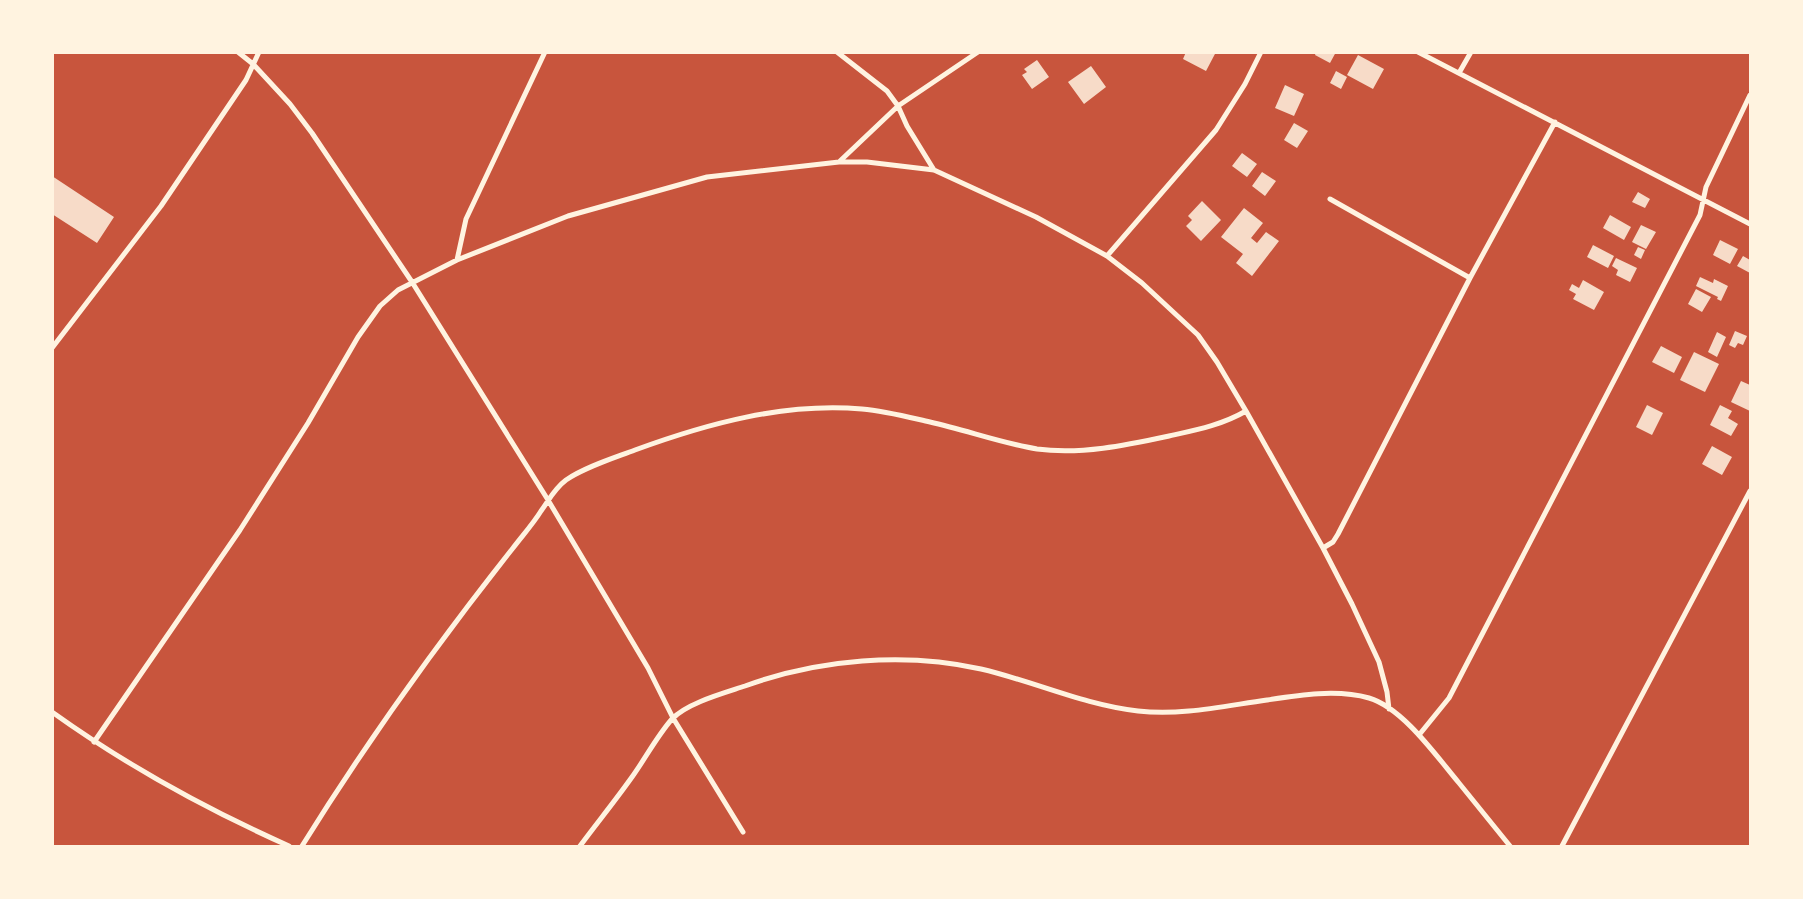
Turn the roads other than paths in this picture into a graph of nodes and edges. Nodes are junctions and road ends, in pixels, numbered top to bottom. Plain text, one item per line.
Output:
1 (238, 52) edge
2 (259, 52) edge
3 (545, 52) edge
4 (837, 52) edge
5 (978, 52) edge
6 (1261, 52) edge
7 (1418, 52) edge
8 (1471, 52) edge
9 (254, 64) junction
10 (1459, 74) junction
11 (1750, 95) edge
12 (898, 106) junction
13 (1555, 122) junction
14 (839, 162) junction
15 (934, 170) junction
16 (1330, 199) dead end
17 (1703, 200) junction
18 (1750, 224) edge
19 (1107, 256) junction
20 (456, 260) junction
21 (1470, 278) junction
22 (412, 282) junction
23 (52, 348) edge
24 (1246, 411) junction
25 (1750, 491) edge
26 (548, 500) junction
27 (1324, 548) junction
28 (1389, 709) junction
29 (52, 712) edge
30 (673, 718) junction
31 (1419, 735) junction
32 (94, 742) junction
33 (743, 832) dead end
34 (289, 846) edge
35 (302, 846) edge
36 (580, 846) edge
37 (1510, 846) edge
38 (1562, 846) edge

1 - 9 street
2 - 9 street
3 - 20 street
4 - 12 street
5 - 12 street
6 - 19 street
7 - 10 street
8 - 10 street
9 - 22 street
9 - 23 street
10 - 13 street
11 - 17 street
12 - 14 street
12 - 15 street
13 - 17 street
13 - 21 street
14 - 15 street
14 - 20 street
15 - 19 street
16 - 21 street
17 - 18 street
17 - 31 street
19 - 24 street
20 - 22 street
21 - 27 street
22 - 26 street
22 - 32 street
24 - 26 street
24 - 27 street
25 - 38 street
26 - 30 street
26 - 35 street
27 - 28 street
28 - 30 street
28 - 31 street
29 - 32 street
30 - 33 street
30 - 36 street
31 - 37 street
32 - 34 street

